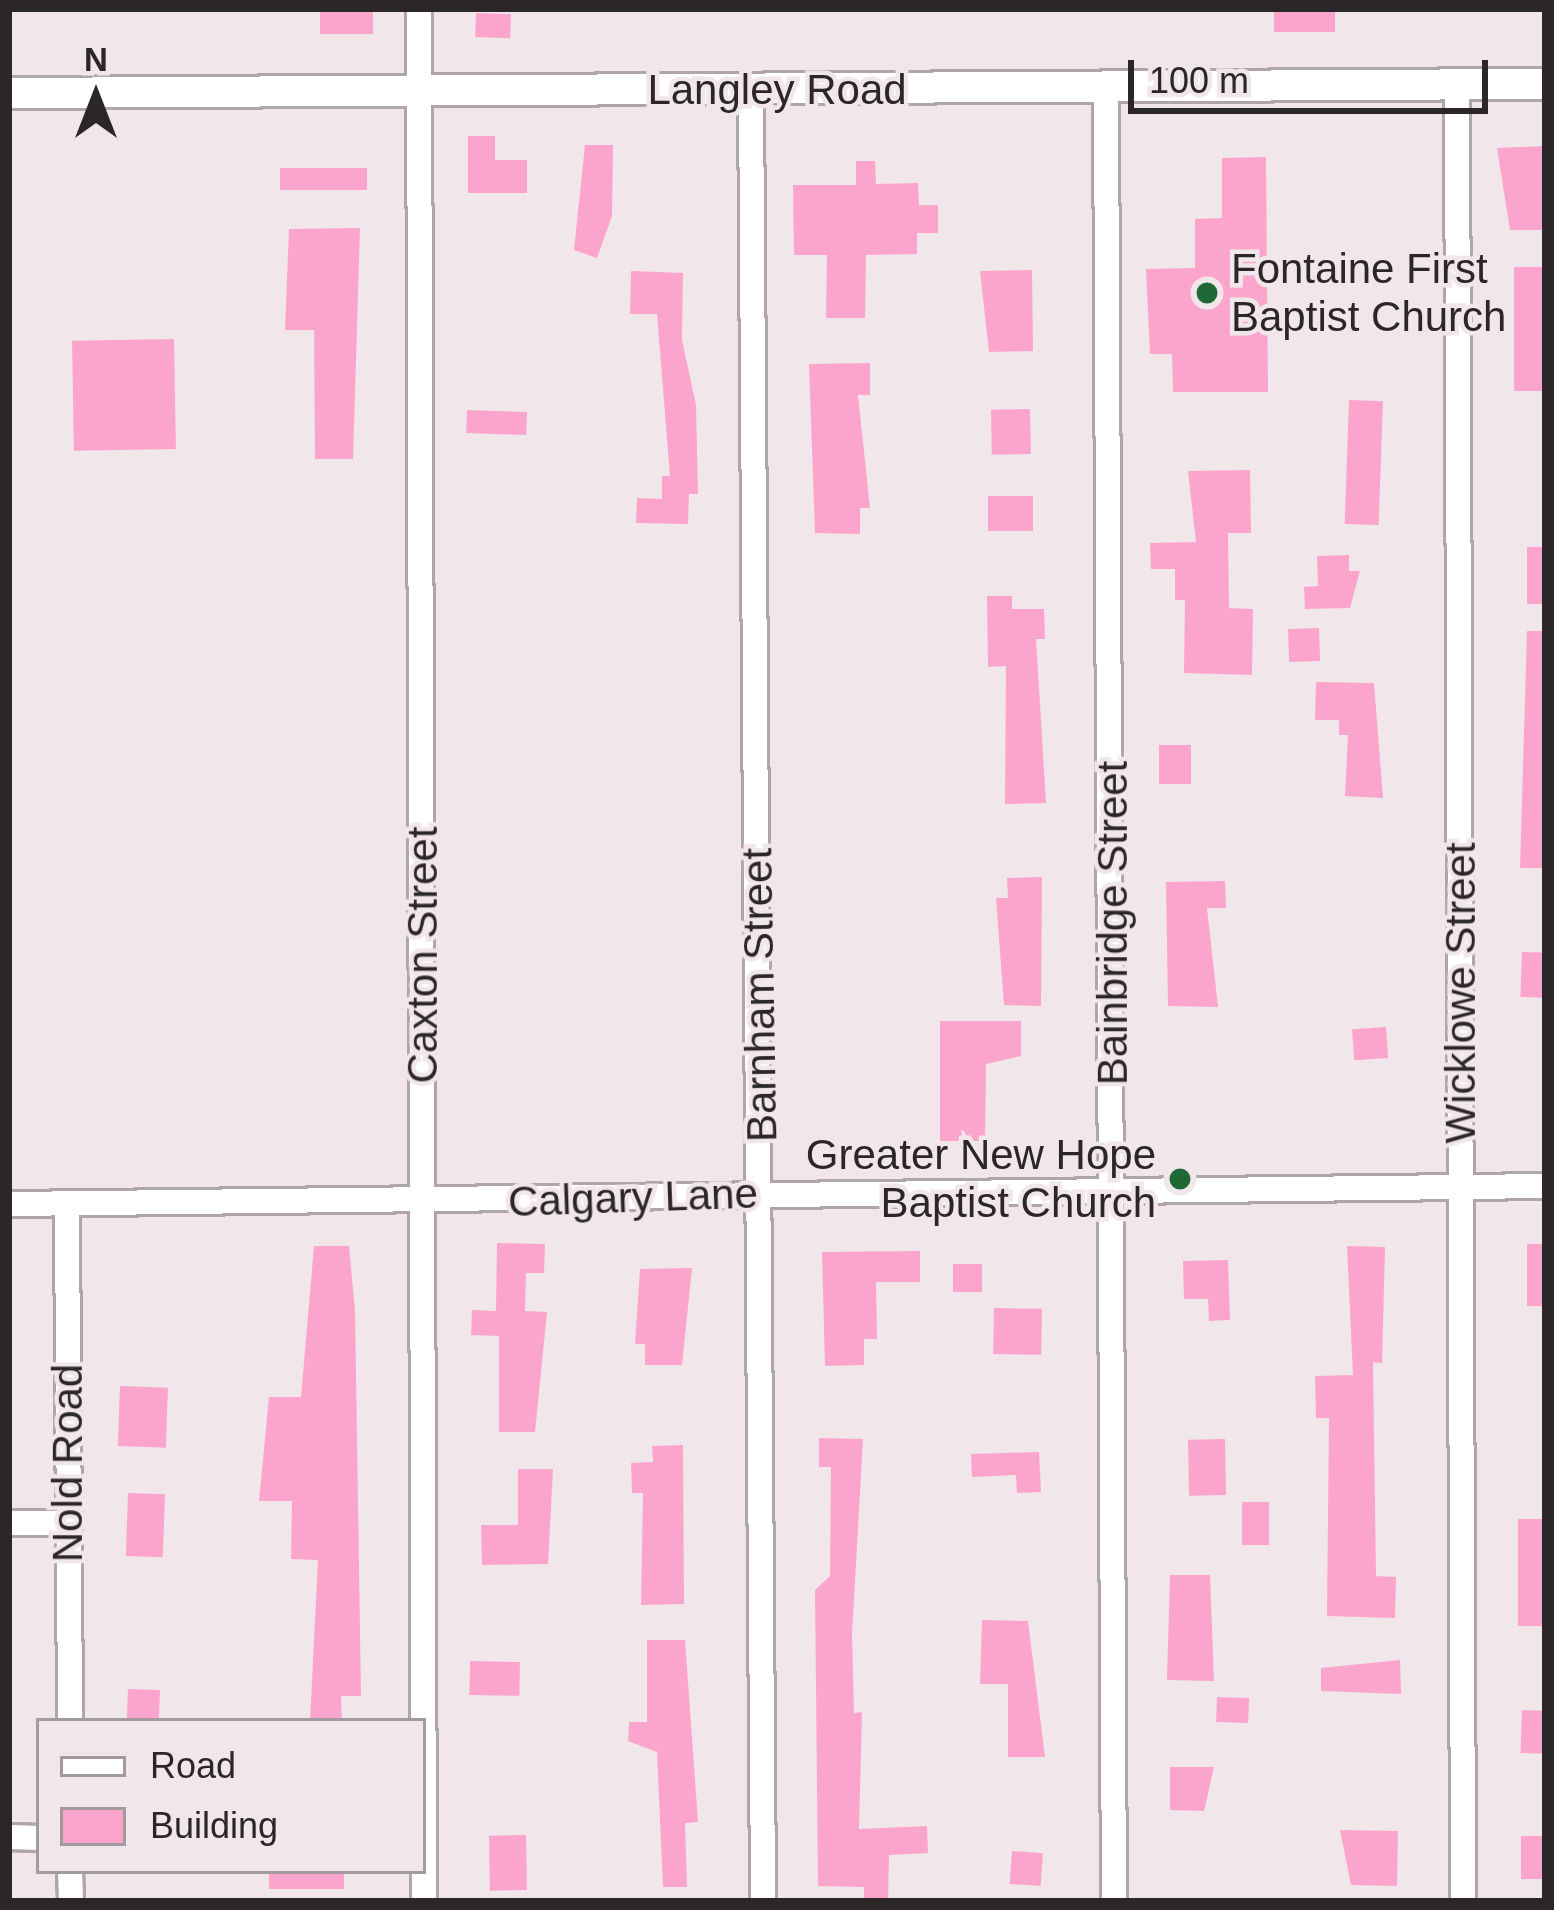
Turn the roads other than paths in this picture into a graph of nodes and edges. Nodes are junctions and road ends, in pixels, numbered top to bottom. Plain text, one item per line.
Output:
1 (419, 9) edge
2 (1545, 84) edge
3 (1457, 85) junction
4 (420, 88) junction
5 (1106, 88) junction
6 (751, 89) junction
7 (9, 93) edge
8 (1545, 1186) edge
9 (1462, 1187) junction
10 (1114, 1189) junction
11 (762, 1195) junction
12 (424, 1202) junction
13 (9, 1204) edge
14 (67, 1204) junction
15 (9, 1523) edge
16 (69, 1523) junction
17 (70, 1718) edge
18 (424, 1718) edge
19 (763, 1901) edge
20 (1114, 1901) edge
21 (1463, 1901) edge

1 - 4 street, Caxton Street
2 - 3 street, Langley Road
3 - 5 street, Langley Road
3 - 9 street, Wicklowe Street
4 - 6 street, Langley Road
4 - 7 street, Langley Road
4 - 12 street, Caxton Street
5 - 6 street, Langley Road
5 - 10 street, Bainbridge Street
6 - 11 street, Barnham Street
8 - 9 street, Calgary Lane
9 - 10 street, Calgary Lane
9 - 21 street, Wicklowe Street
10 - 11 street, Calgary Lane
10 - 20 street, Bainbridge Street
11 - 12 street, Calgary Lane
11 - 19 street, Barnham Street
12 - 14 street, Calgary Lane
12 - 18 street, Caxton Street
13 - 14 street, Calgary Lane
14 - 16 street, Nold Road
15 - 16 street
16 - 17 street, Nold Road

